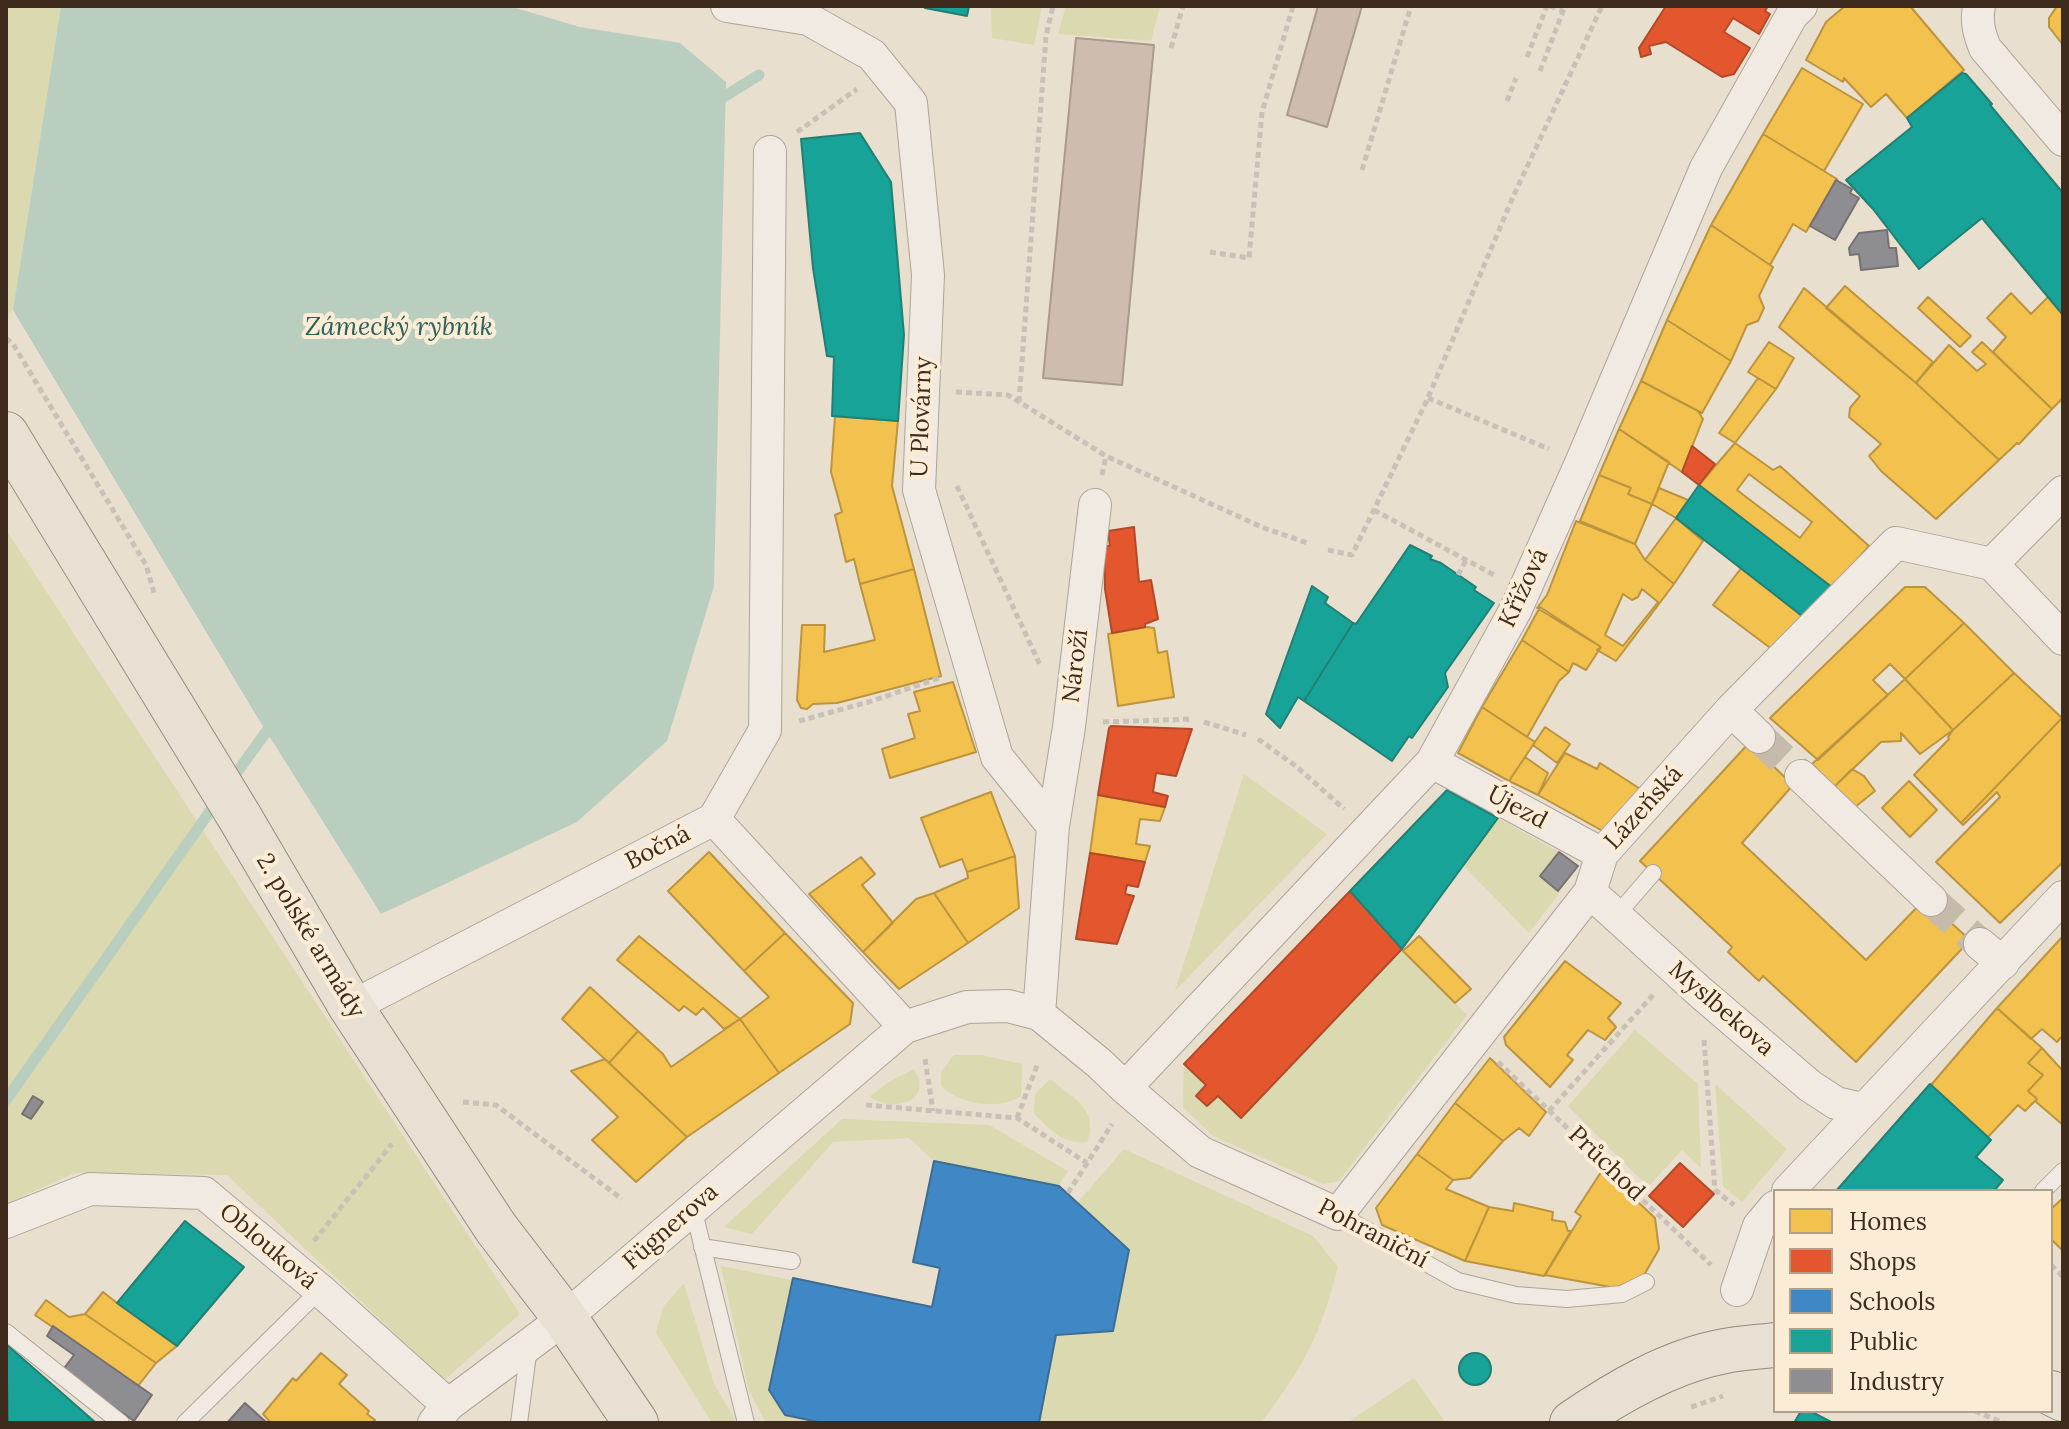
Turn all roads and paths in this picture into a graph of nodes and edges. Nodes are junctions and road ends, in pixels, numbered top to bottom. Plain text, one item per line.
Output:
1 (727, 6) edge
2 (1053, 6) edge
3 (1183, 6) edge
4 (1293, 6) edge
5 (1411, 6) edge
6 (1548, 6) edge
7 (1602, 6) edge
8 (1801, 6) edge
9 (1564, 9) edge
10 (1978, 12) edge
11 (1171, 48) dead end
12 (1527, 57) dead end
13 (1540, 71) dead end
14 (1516, 78) dead end
15 (849, 95) dead end
16 (1507, 101) dead end
17 (2063, 140) edge
18 (770, 152) joint
19 (1362, 170) dead end
20 (1210, 252) dead end
21 (6, 338) edge
22 (923, 389) junction
23 (1428, 398) junction
24 (1019, 402) junction
25 (6, 434) edge
26 (1581, 463) junction
27 (956, 483) dead end
28 (2063, 492) edge
29 (1095, 505) dead end
30 (1374, 510) junction
31 (1310, 544) dead end
32 (1328, 550) dead end
33 (1466, 560) junction
34 (1992, 564) junction
35 (1458, 575) dead end
36 (1523, 591) junction
37 (157, 604) dead end
38 (2063, 639) edge
39 (1043, 670) dead end
40 (948, 675) dead end
41 (1731, 710) junction
42 (1193, 719) dead end
43 (1108, 721) dead end
44 (1204, 722) dead end
45 (765, 730) junction
46 (1246, 735) dead end
47 (1759, 737) tunnel mouth
48 (1258, 739) dead end
49 (1432, 762) junction
50 (1801, 776) tunnel mouth
51 (714, 819) junction
52 (1053, 826) junction
53 (1368, 830) junction
54 (1602, 854) junction
55 (1653, 873) dead end
56 (1590, 892) junction
57 (2063, 897) edge
58 (1931, 900) tunnel mouth
59 (1616, 916) junction
60 (1676, 970) junction
61 (1700, 992) junction
62 (351, 1007) junction
63 (1039, 1014) junction
64 (905, 1027) junction
65 (1474, 1039) junction
66 (925, 1059) dead end
67 (1038, 1063) dead end
68 (1125, 1088) junction
69 (462, 1102) dead end
70 (852, 1104) dead end
71 (1863, 1109) junction
72 (933, 1111) junction
73 (1549, 1111) junction
74 (1017, 1118) junction
75 (1112, 1124) dead end
76 (392, 1144) dead end
77 (1087, 1163) junction
78 (2063, 1171) edge
79 (1790, 1189) edge
80 (2045, 1189) edge
81 (1068, 1193) dead end
82 (622, 1199) dead end
83 (693, 1208) junction
84 (1338, 1214) junction
85 (1767, 1217) edge
86 (6, 1222) edge
87 (702, 1247) junction
88 (308, 1248) dead end
89 (792, 1261) dead end
90 (1646, 1282) dead end
91 (320, 1290) junction
92 (1737, 1290) joint
93 (565, 1318) junction
94 (6, 1332) edge
95 (529, 1345) junction
96 (1773, 1345) edge
97 (1737, 1392) dead end
98 (2063, 1405) edge
99 (1688, 1408) dead end
100 (1980, 1413) edge
101 (441, 1414) edge
102 (121, 1423) edge
103 (185, 1423) edge
104 (519, 1423) edge
105 (636, 1423) edge
106 (746, 1423) edge
107 (1572, 1423) edge
108 (2003, 1423) edge
109 (2049, 1423) edge

1 - 22 street, U Plovárny
2 - 24 path
3 - 11 path
4 - 20 path
5 - 19 path
6 - 9 path
6 - 12 path
7 - 23 path
8 - 26 street, Křížová
9 - 13 path
10 - 17 street
14 - 16 path
15 - 18 path
18 - 45 street
21 - 37 path
22 - 24 path
22 - 52 street, U Plovárny
23 - 26 path
23 - 30 path
24 - 31 path
25 - 62 main road, 2. polské armády
26 - 36 street, Křížová
27 - 39 path
28 - 34 street
29 - 52 street, Nároží
30 - 32 path
30 - 33 path
33 - 35 path
33 - 36 path
34 - 38 street
34 - 41 street, Lázeňská
36 - 49 street, Křížová
40 - 45 path
41 - 47 street
41 - 54 street, Lázeňská
42 - 43 path
44 - 46 path
45 - 51 street
48 - 53 path
49 - 53 street, Křížová
49 - 54 street, Újezd
50 - 58 street
51 - 62 street, Bočná
51 - 64 street, Bočná
52 - 63 street
53 - 68 street, Křížová
54 - 56 street, Lázeňská
55 - 59 lane
56 - 59 street, Myslbekova
56 - 65 street, Lázeňská
57 - 71 street
59 - 60 street, Myslbekova
60 - 61 street, Myslbekova
60 - 73 path
61 - 71 street, Myslbekova
61 - 85 path
62 - 93 main road, 2. polské armády
63 - 64 street
63 - 68 street, Pohraniční
64 - 83 street, Fügnerova
65 - 73 path, Průchod
65 - 84 street, Lázeňská
66 - 72 path
67 - 74 path
68 - 84 street, Pohraniční
69 - 82 path
70 - 72 path
71 - 79 street
72 - 74 path
73 - 92 path, Průchod
74 - 77 path
75 - 77 path
76 - 88 path
77 - 81 path
78 - 80 lane
83 - 87 lane
83 - 93 street, Fügnerova
84 - 90 lane, Pohraniční
85 - 92 street
86 - 91 street, Oblouková
87 - 89 lane
87 - 106 lane
91 - 101 street, Oblouková
91 - 103 lane
93 - 95 street, Fügnerova
93 - 105 main road, 2. polské armády
94 - 102 lane
95 - 101 street, Fügnerova
95 - 104 lane
96 - 107 main road
97 - 99 path
98 - 109 street
100 - 108 path

